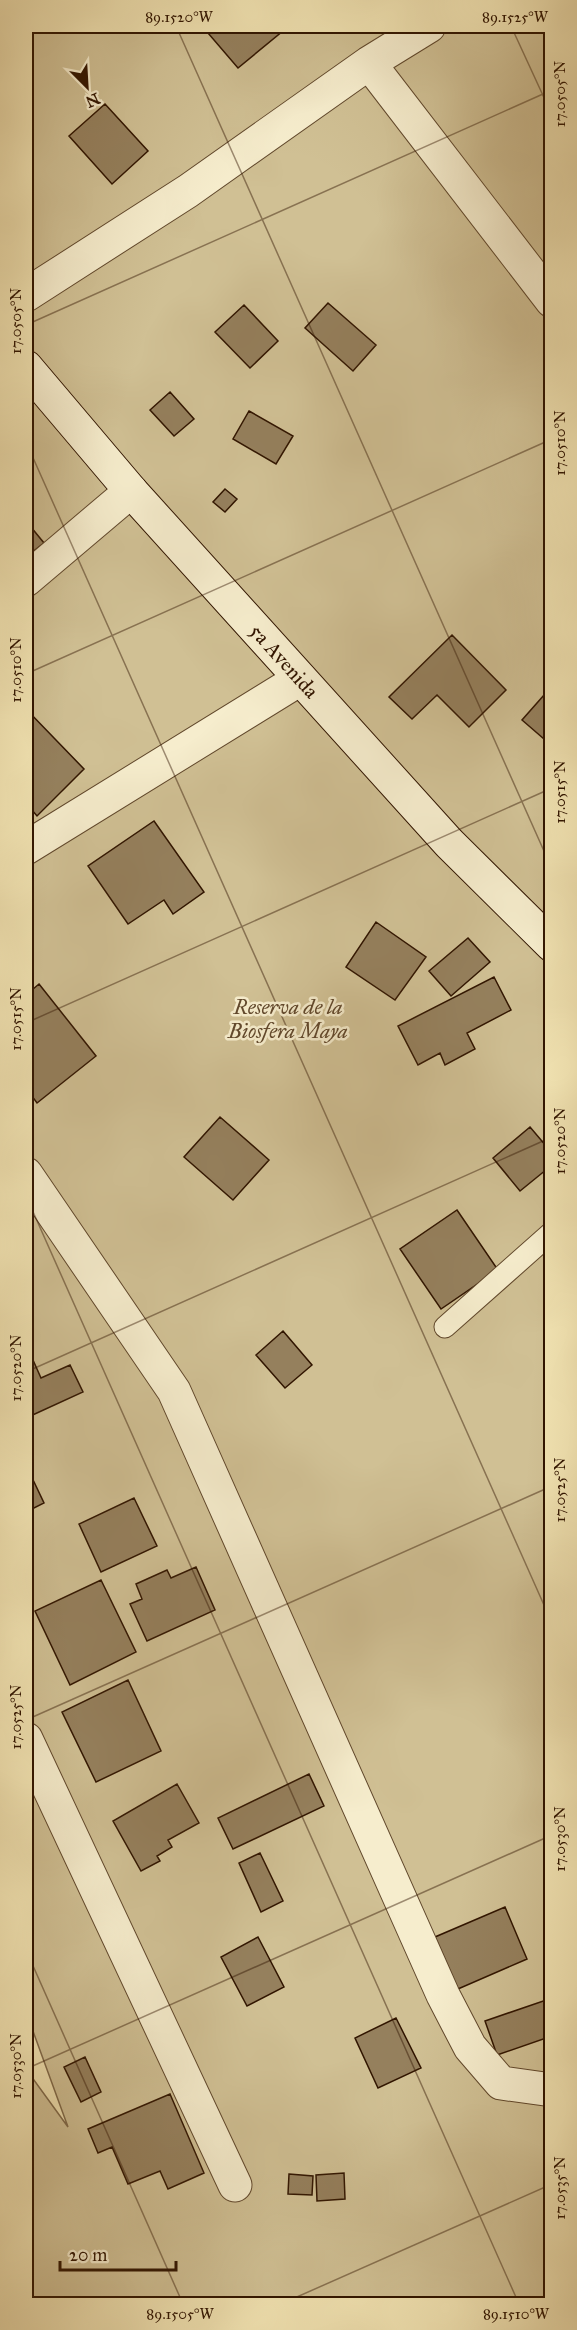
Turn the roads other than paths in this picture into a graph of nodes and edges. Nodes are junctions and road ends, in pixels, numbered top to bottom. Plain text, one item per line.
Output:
1 (429, 26) edge
2 (369, 63) junction
3 (26, 295) edge
4 (552, 302) edge
5 (26, 367) edge
6 (131, 491) junction
7 (26, 580) edge
8 (300, 679) junction
9 (26, 848) edge
10 (552, 945) edge
11 (26, 1174) edge
12 (552, 1232) edge
13 (445, 1327) dead end
14 (26, 1739) edge
15 (552, 2090) edge
16 (235, 2185) dead end

1 - 2 street
2 - 3 street
2 - 4 street
5 - 6 street, 5a Avenida
6 - 7 street
6 - 8 street, 5a Avenida
8 - 9 street
8 - 10 street, 5a Avenida
11 - 15 street
12 - 13 lane
14 - 16 street

